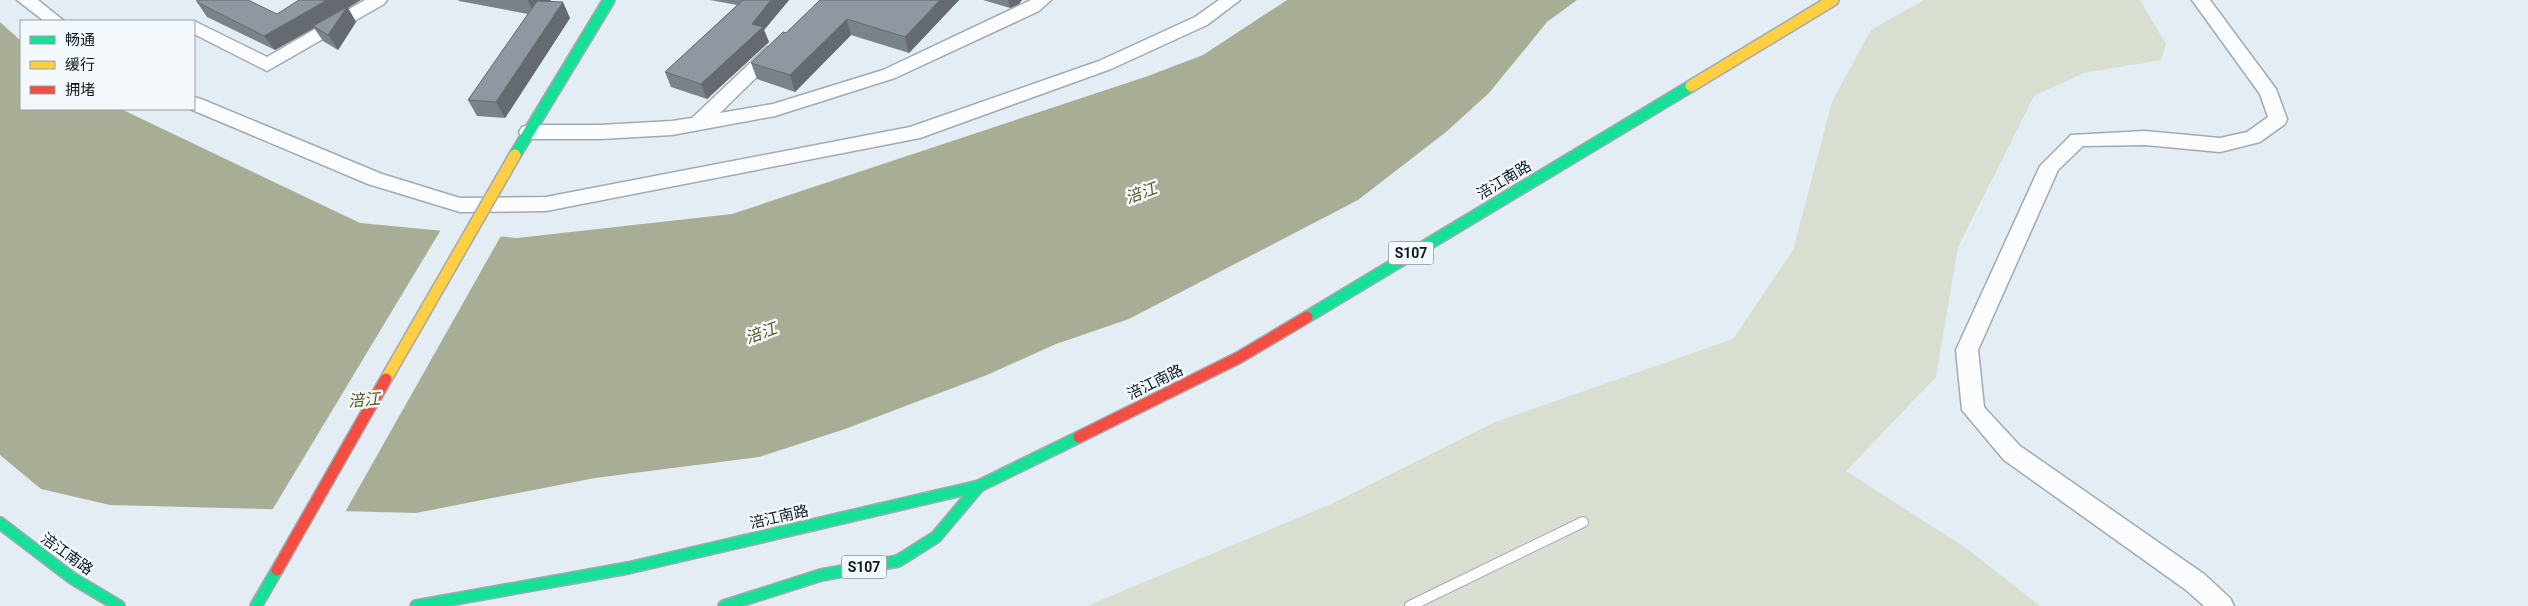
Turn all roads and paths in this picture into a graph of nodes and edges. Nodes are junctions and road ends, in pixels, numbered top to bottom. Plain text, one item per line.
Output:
1 (26, 0) edge
2 (378, 0) edge
3 (609, 0) edge
4 (1042, 0) edge
5 (1231, 0) edge
6 (1833, 0) edge
7 (2201, 0) edge
8 (54, 20) edge
9 (195, 28) edge
10 (783, 41) edge
11 (195, 103) edge
12 (698, 124) junction
13 (530, 132) junction
14 (978, 486) junction
15 (0, 522) edge
16 (1583, 522) dead end
17 (119, 606) edge
18 (256, 606) edge
19 (416, 606) edge
20 (724, 606) edge
21 (1410, 606) edge
22 (2221, 606) edge

1 - 8 street
2 - 9 street
3 - 13 street
4 - 12 street
5 - 11 street
6 - 14 street, 涪江南路 / S107
7 - 22 street
10 - 12 street
12 - 13 street
13 - 18 street, bridge
14 - 19 street, 涪江南路
14 - 20 street, S107
15 - 17 street, 涪江南路
16 - 21 lane

